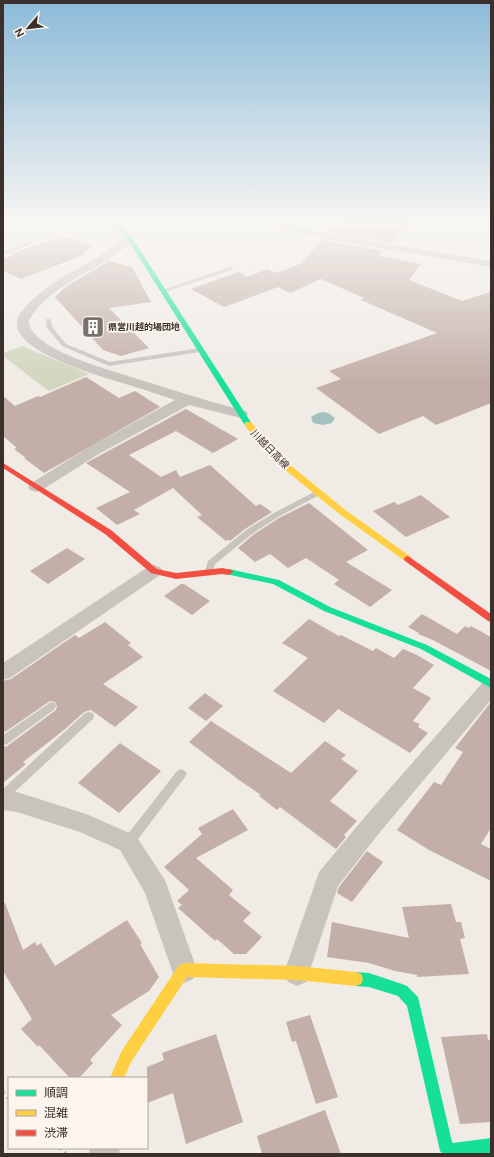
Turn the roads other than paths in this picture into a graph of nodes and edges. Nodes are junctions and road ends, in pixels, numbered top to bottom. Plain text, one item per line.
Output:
1 (76, 274) edge
2 (152, 274) edge
3 (215, 274) edge
4 (163, 291) junction
5 (48, 320) dead end
6 (200, 350) junction
7 (187, 400) junction
8 (241, 414) junction
9 (3, 465) edge
10 (36, 487) junction
11 (319, 493) junction
12 (154, 571) junction
13 (209, 571) junction
14 (491, 619) edge
15 (3, 673) edge
16 (491, 685) edge
17 (50, 706) dead end
18 (89, 716) dead end
19 (3, 741) edge
20 (181, 774) dead end
21 (3, 796) edge
22 (3, 800) edge
23 (128, 842) junction
24 (184, 970) junction
25 (297, 973) junction
26 (117, 1077) edge
27 (491, 1146) edge

1 - 7 street
2 - 4 main road, 川越日高線
3 - 4 lane
4 - 6 main road, 川越日高線
5 - 6 lane
6 - 8 main road, 川越日高線
7 - 8 street
7 - 10 street
8 - 11 main road, 川越日高線
9 - 10 main road
10 - 12 main road
11 - 13 lane
11 - 14 main road, 川越日高線
12 - 13 main road
12 - 15 street
13 - 16 main road
16 - 25 street
17 - 19 lane
18 - 21 lane
20 - 23 lane
22 - 23 street
23 - 24 street
24 - 25 main road
24 - 26 main road
25 - 27 main road

